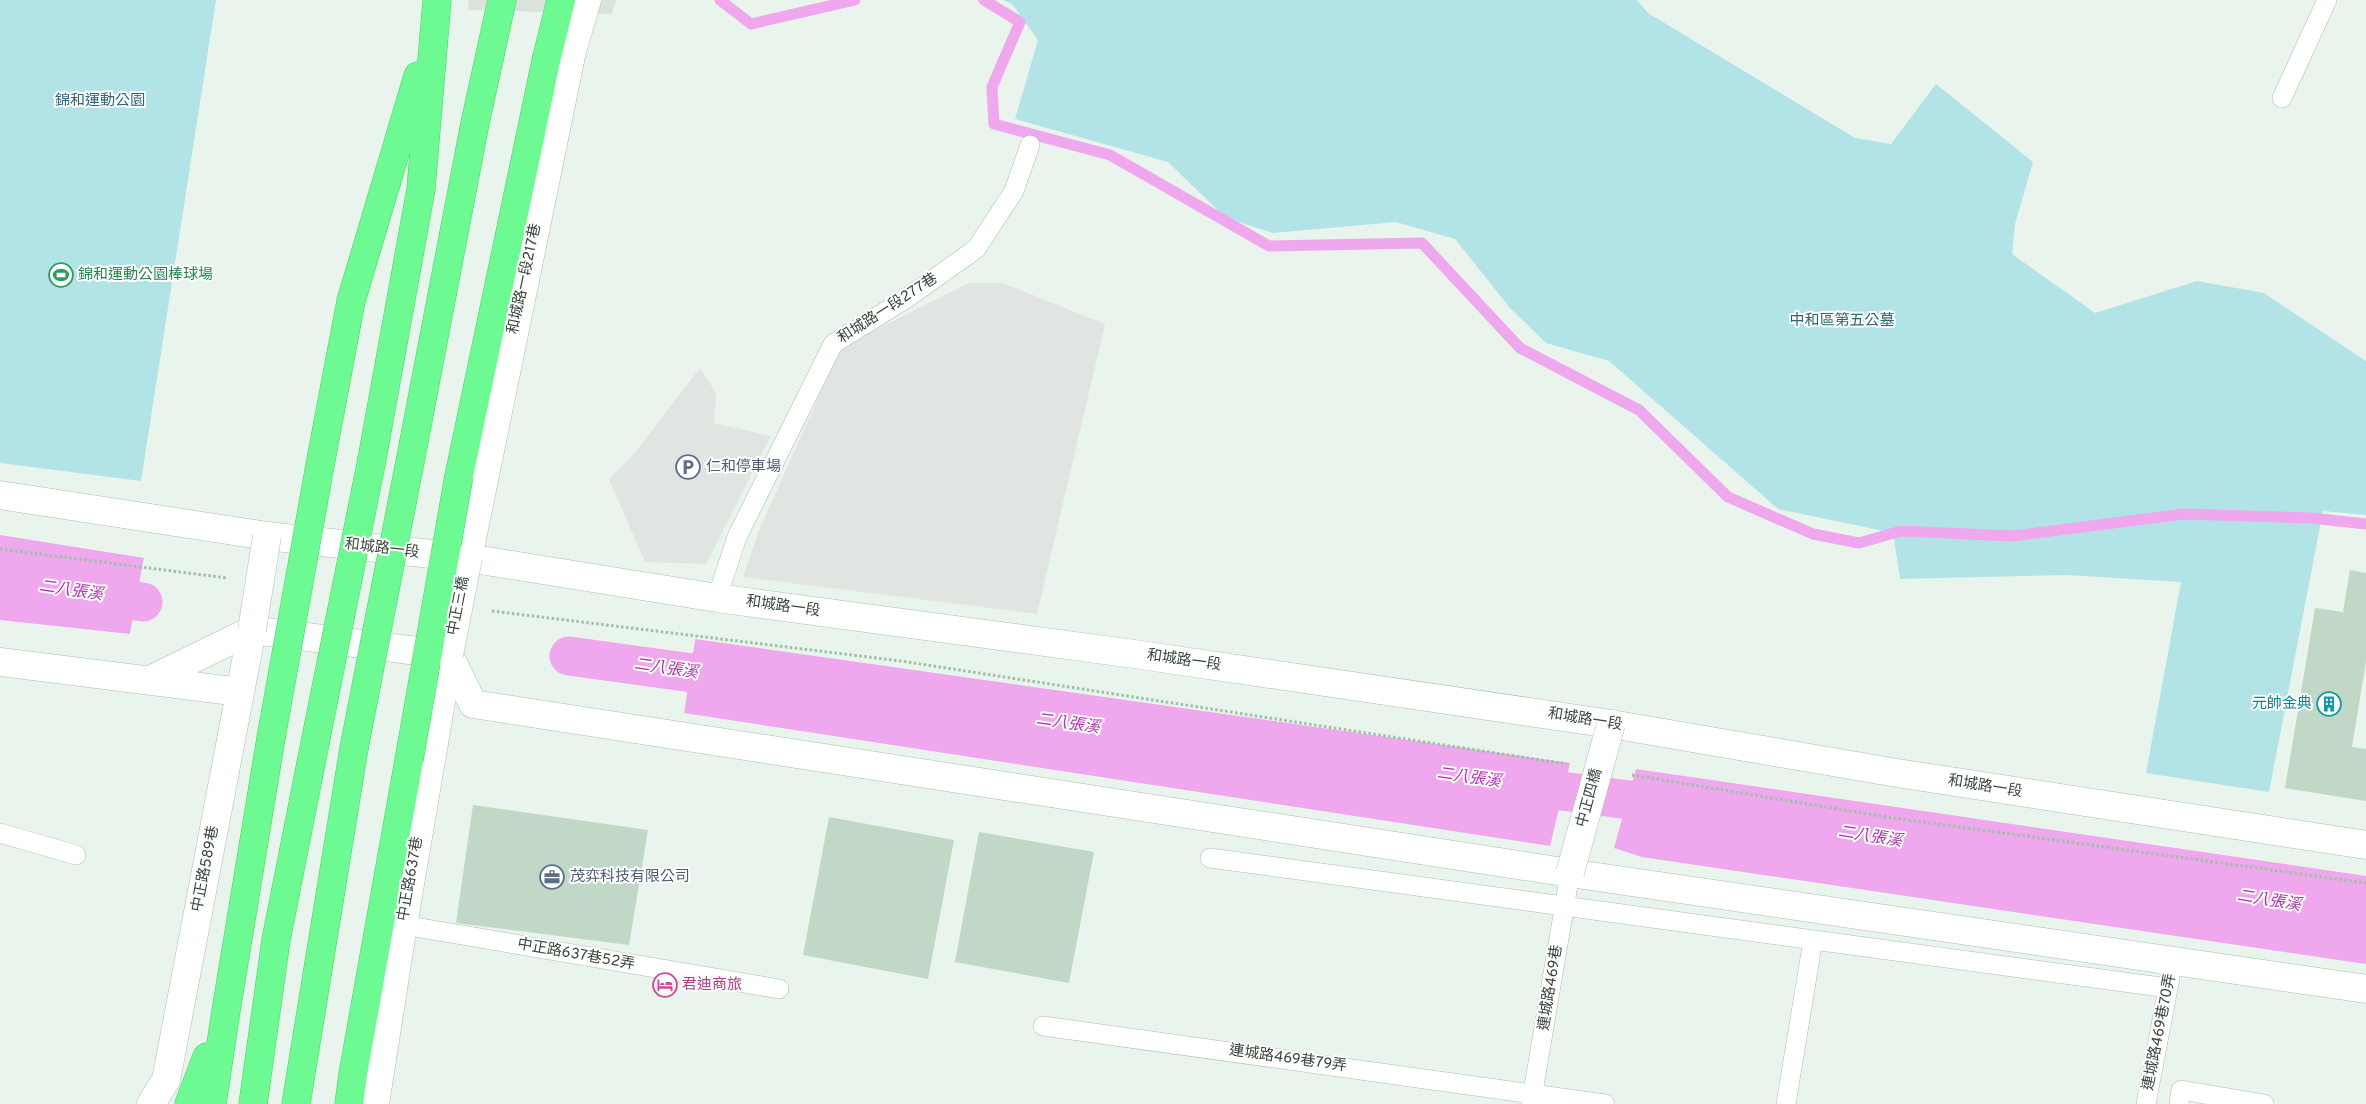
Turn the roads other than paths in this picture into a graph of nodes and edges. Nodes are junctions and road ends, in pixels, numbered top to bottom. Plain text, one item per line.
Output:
1 (502, 0) edge
2 (561, 0) edge
3 (587, 0) edge
4 (2327, 0) edge
5 (435, 12) edge
6 (2282, 98) dead end
7 (1030, 145) dead end
8 (0, 495) edge
9 (267, 536) junction
10 (468, 558) junction
11 (717, 598) junction
12 (252, 630) junction
13 (450, 654) junction
14 (0, 662) edge
15 (150, 680) junction
16 (240, 692) junction
17 (1611, 724) junction
18 (0, 833) edge
19 (2366, 845) edge
20 (76, 855) dead end
21 (1210, 858) dead end
22 (1570, 873) junction
23 (1564, 907) junction
24 (403, 926) junction
25 (1813, 940) junction
26 (2173, 960) junction
27 (2168, 988) junction
28 (779, 989) dead end
29 (2366, 989) edge
30 (224, 1017) junction
31 (1043, 1026) dead end
32 (1532, 1098) edge
33 (151, 1104) edge
34 (189, 1104) edge
35 (212, 1104) edge
36 (253, 1104) edge
37 (296, 1104) edge
38 (350, 1104) edge
39 (375, 1104) edge
40 (1605, 1104) edge
41 (1786, 1104) edge
42 (2146, 1104) edge
43 (2179, 1104) edge
44 (2264, 1104) edge

1 - 37 highway, bridge
2 - 38 highway, bridge
3 - 10 street, 和城路一段217巷
4 - 6 lane
5 - 30 highway, bridge
5 - 36 highway, bridge
7 - 11 lane, 和城路一段277巷
8 - 9 street, 和城路一段
9 - 10 street, 和城路一段
9 - 12 street, bridge
10 - 11 street, 和城路一段
10 - 13 street, 中正三橋, bridge
11 - 17 street, 和城路一段
12 - 13 street
12 - 15 street
12 - 16 street, 中正路589巷
13 - 22 street
13 - 24 street, 中正路637巷
14 - 15 street
15 - 16 street
16 - 33 street, 中正路589巷
17 - 19 street, 和城路一段
17 - 22 street, 中正四橋, bridge
18 - 20 lane
21 - 23 lane
22 - 23 lane, 連城路469巷
22 - 26 street
23 - 25 lane
23 - 32 lane, 連城路469巷
24 - 28 lane, 中正路637巷52弄
24 - 39 street, 中正路637巷
25 - 27 lane
25 - 41 lane
26 - 27 lane, 連城路469巷70弄
26 - 29 street
27 - 42 lane, 連城路469巷70弄
30 - 34 highway
30 - 35 highway
31 - 32 lane, 連城路469巷79弄
32 - 40 lane
43 - 44 lane

